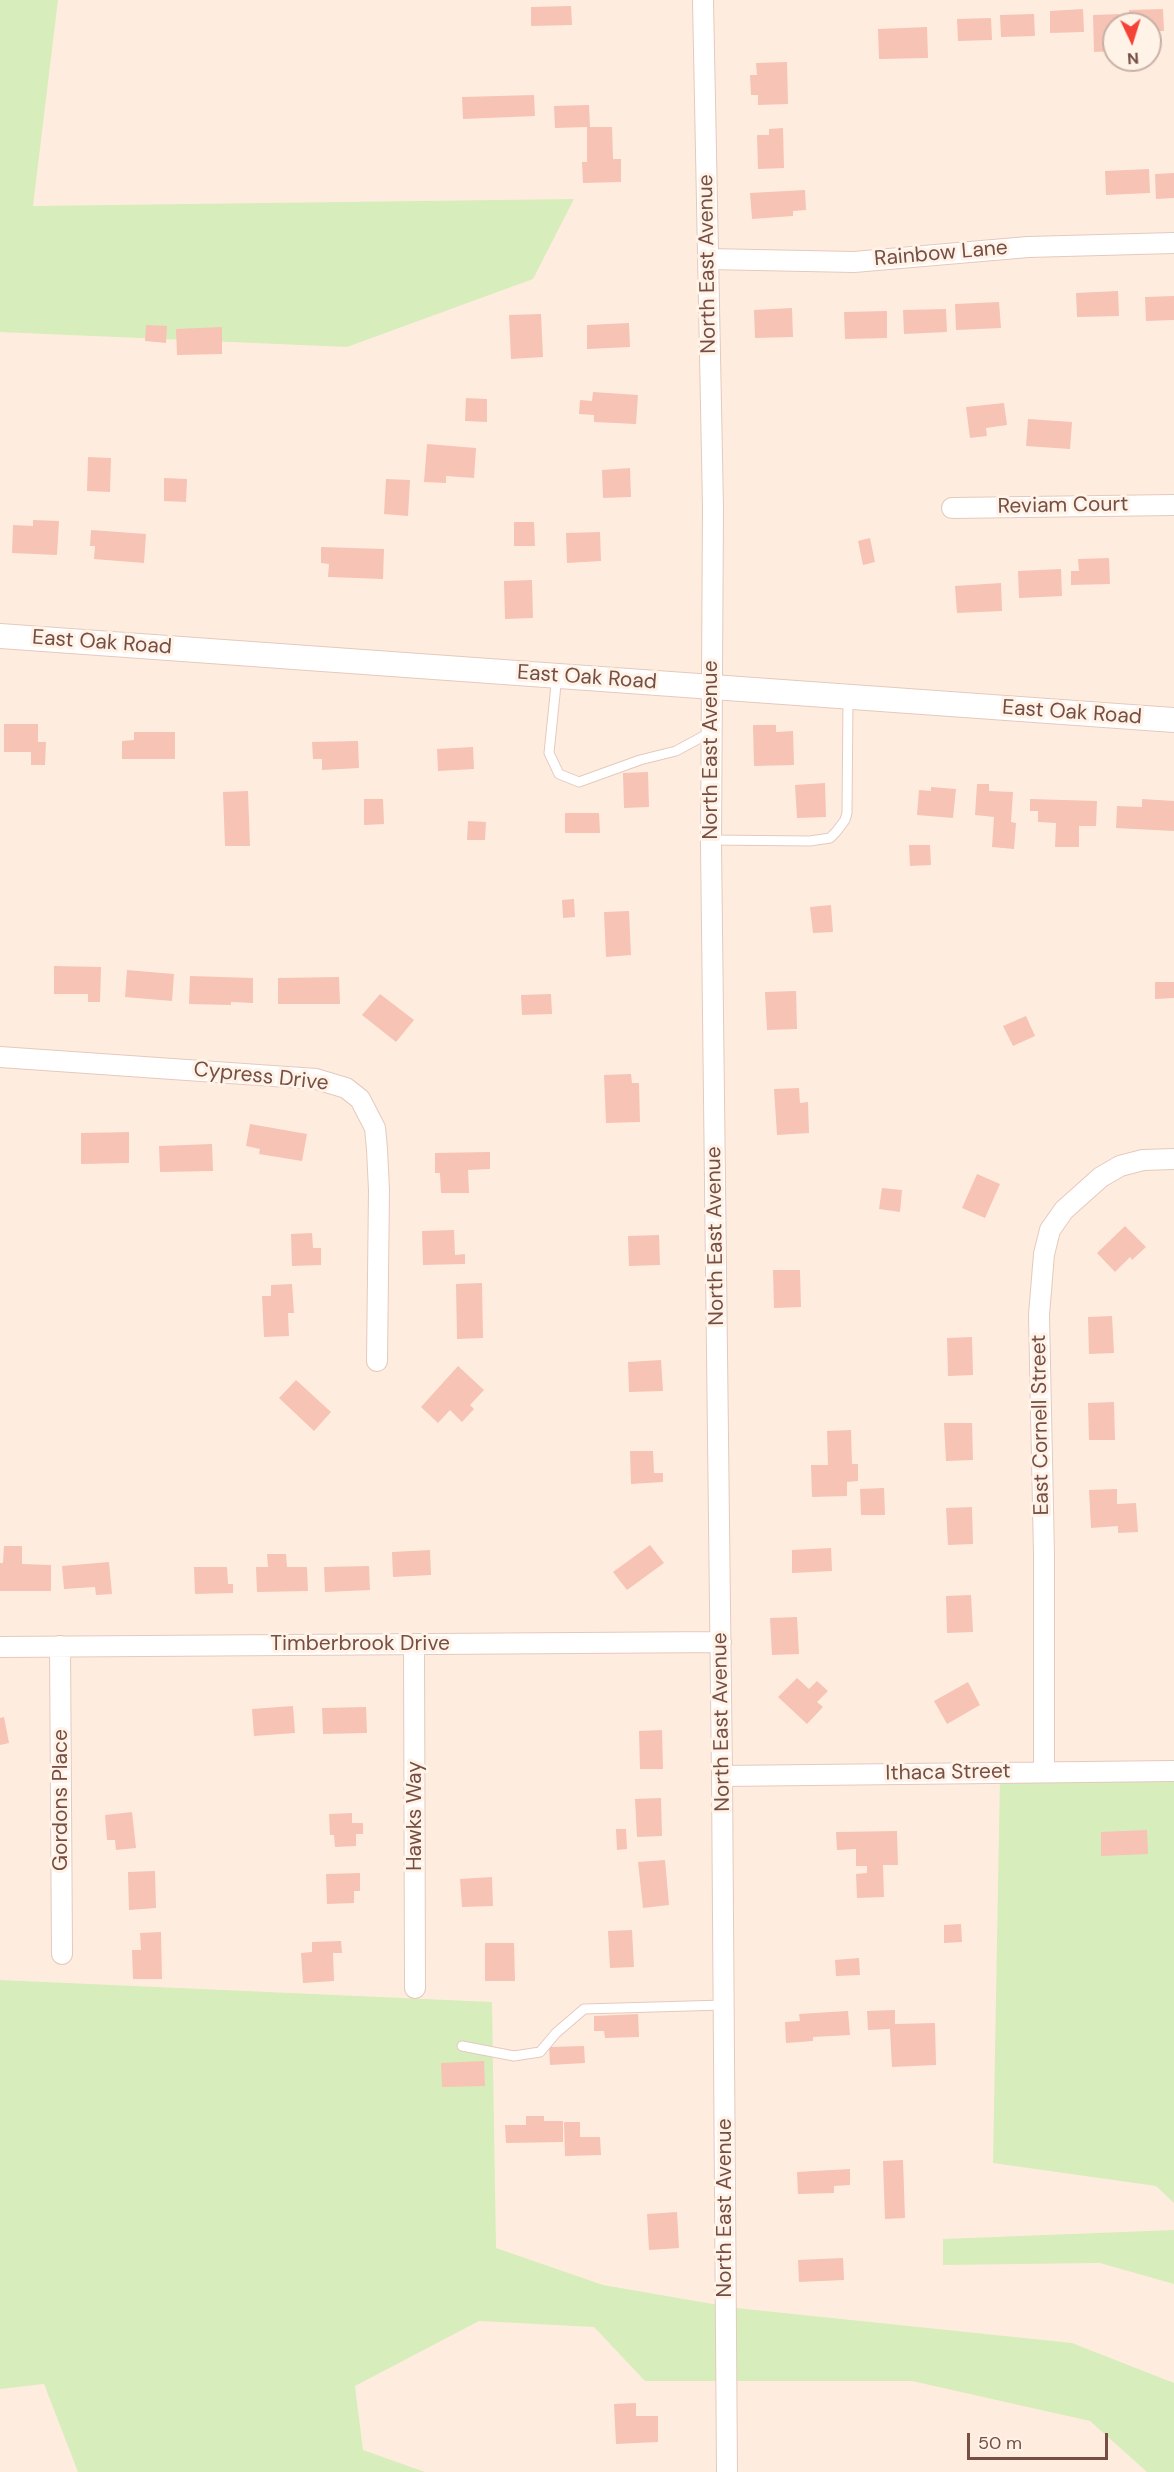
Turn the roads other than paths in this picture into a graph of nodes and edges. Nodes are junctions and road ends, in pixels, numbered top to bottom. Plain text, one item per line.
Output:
1 (703, 0) edge
2 (1174, 243) edge
3 (708, 259) junction
4 (1174, 505) edge
5 (952, 508) dead end
6 (0, 636) edge
7 (557, 675) junction
8 (711, 687) junction
9 (849, 697) junction
10 (1174, 720) edge
11 (711, 732) junction
12 (711, 840) junction
13 (0, 1057) edge
14 (1174, 1159) edge
15 (377, 1361) dead end
16 (721, 1642) junction
17 (414, 1644) junction
18 (60, 1646) junction
19 (0, 1647) edge
20 (1174, 1771) edge
21 (1044, 1772) junction
22 (722, 1776) junction
23 (62, 1954) dead end
24 (415, 1988) dead end
25 (724, 2005) junction
26 (462, 2046) dead end
27 (727, 2472) edge

1 - 3 street, North East Avenue
2 - 3 street, Rainbow Lane
3 - 8 street, North East Avenue
4 - 5 street, Reviam Court
6 - 7 street, East Oak Road
7 - 8 street, East Oak Road
7 - 11 lane
8 - 9 street, East Oak Road
8 - 11 street, North East Avenue
9 - 10 street, East Oak Road
9 - 12 lane
11 - 12 street, North East Avenue
12 - 16 street, North East Avenue
13 - 15 street, Cypress Drive
14 - 21 street, East Cornell Street
16 - 17 street, Timberbrook Drive
16 - 22 street, North East Avenue
17 - 18 street, Timberbrook Drive
17 - 24 street, Hawks Way
18 - 19 street, Timberbrook Drive
18 - 23 street, Gordons Place
20 - 21 street, Ithaca Street
21 - 22 street, Ithaca Street
22 - 25 street, North East Avenue
25 - 26 lane
25 - 27 street, North East Avenue

